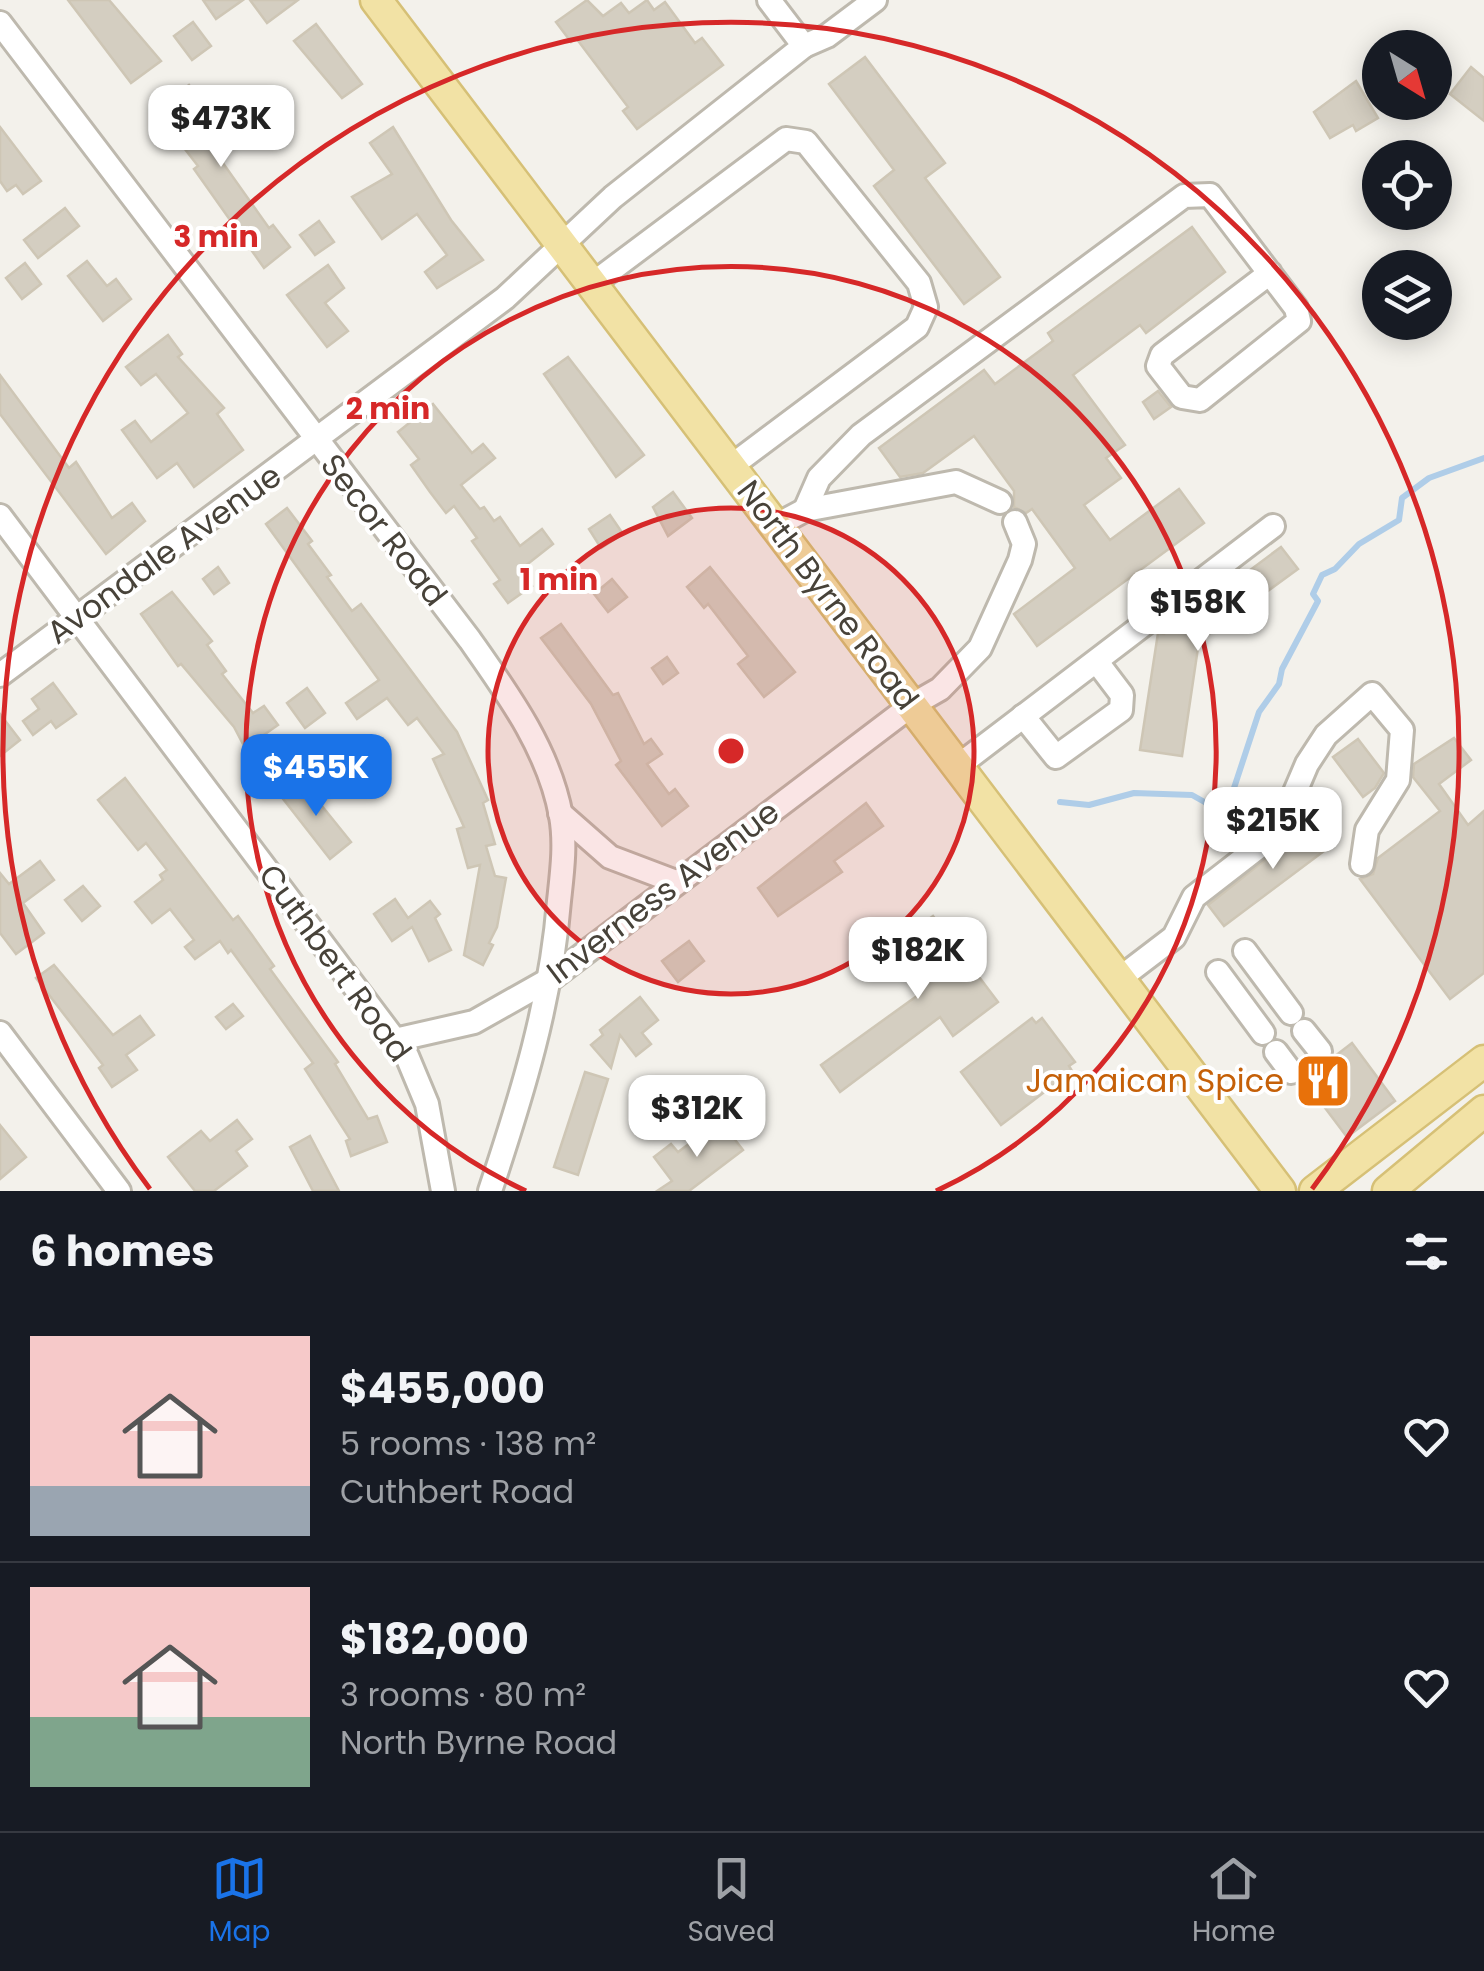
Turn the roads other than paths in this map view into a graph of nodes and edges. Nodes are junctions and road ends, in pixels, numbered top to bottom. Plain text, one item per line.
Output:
1 (376, 0) edge
2 (769, 0) edge
3 (875, 0) edge
4 (0, 24) edge
5 (804, 46) junction
6 (562, 248) junction
7 (1270, 273) junction
8 (591, 285) junction
9 (316, 442) junction
10 (730, 468) junction
11 (1000, 502) dead end
12 (805, 510) junction
13 (0, 516) edge
14 (1015, 522) dead end
15 (775, 526) junction
16 (1273, 526) dead end
17 (76, 618) junction
18 (1097, 662) junction
19 (0, 676) edge
20 (912, 705) junction
21 (1023, 716) junction
22 (958, 766) junction
23 (560, 813) junction
24 (1362, 864) dead end
25 (676, 882) junction
26 (1245, 951) dead end
27 (1218, 972) dead end
28 (552, 978) junction
29 (1119, 979) junction
30 (0, 1032) edge
31 (395, 1040) junction
32 (1320, 1051) dead end
33 (1484, 1061) edge
34 (1291, 1072) dead end
35 (1484, 1111) edge
36 (119, 1191) edge
37 (444, 1191) edge
38 (490, 1191) edge
39 (1280, 1191) edge
40 (1314, 1191) edge
41 (1388, 1191) edge

1 - 6 main road, North Byrne Road
2 - 5 street
3 - 5 street, Avondale Avenue
4 - 9 street, Secor Road
5 - 6 street, Avondale Avenue
6 - 8 main road, North Byrne Road
6 - 9 street, Avondale Avenue
7 - 7 street
7 - 12 street
8 - 10 main road, North Byrne Road
8 - 10 street
9 - 17 street, Avondale Avenue
9 - 23 street, Secor Road
10 - 15 main road, North Byrne Road
11 - 12 street
12 - 15 street
13 - 17 street, Cuthbert Road
14 - 20 street, Inverness Avenue
15 - 20 main road, North Byrne Road
16 - 18 street
17 - 19 street, Avondale Avenue
17 - 31 street, Cuthbert Road
18 - 21 street
18 - 21 street
20 - 22 main road, North Byrne Road
20 - 25 street, Inverness Avenue
21 - 22 street
22 - 29 main road, North Byrne Road
23 - 25 street, Secor Road
23 - 28 street, Secor Road
24 - 29 street
25 - 28 street, Inverness Avenue
26 - 32 street
27 - 34 street
28 - 31 street, Inverness Avenue
28 - 38 street, Secor Road
29 - 39 main road, North Byrne Road
30 - 36 street
31 - 37 street, Cuthbert Road
33 - 40 main road
35 - 41 main road

